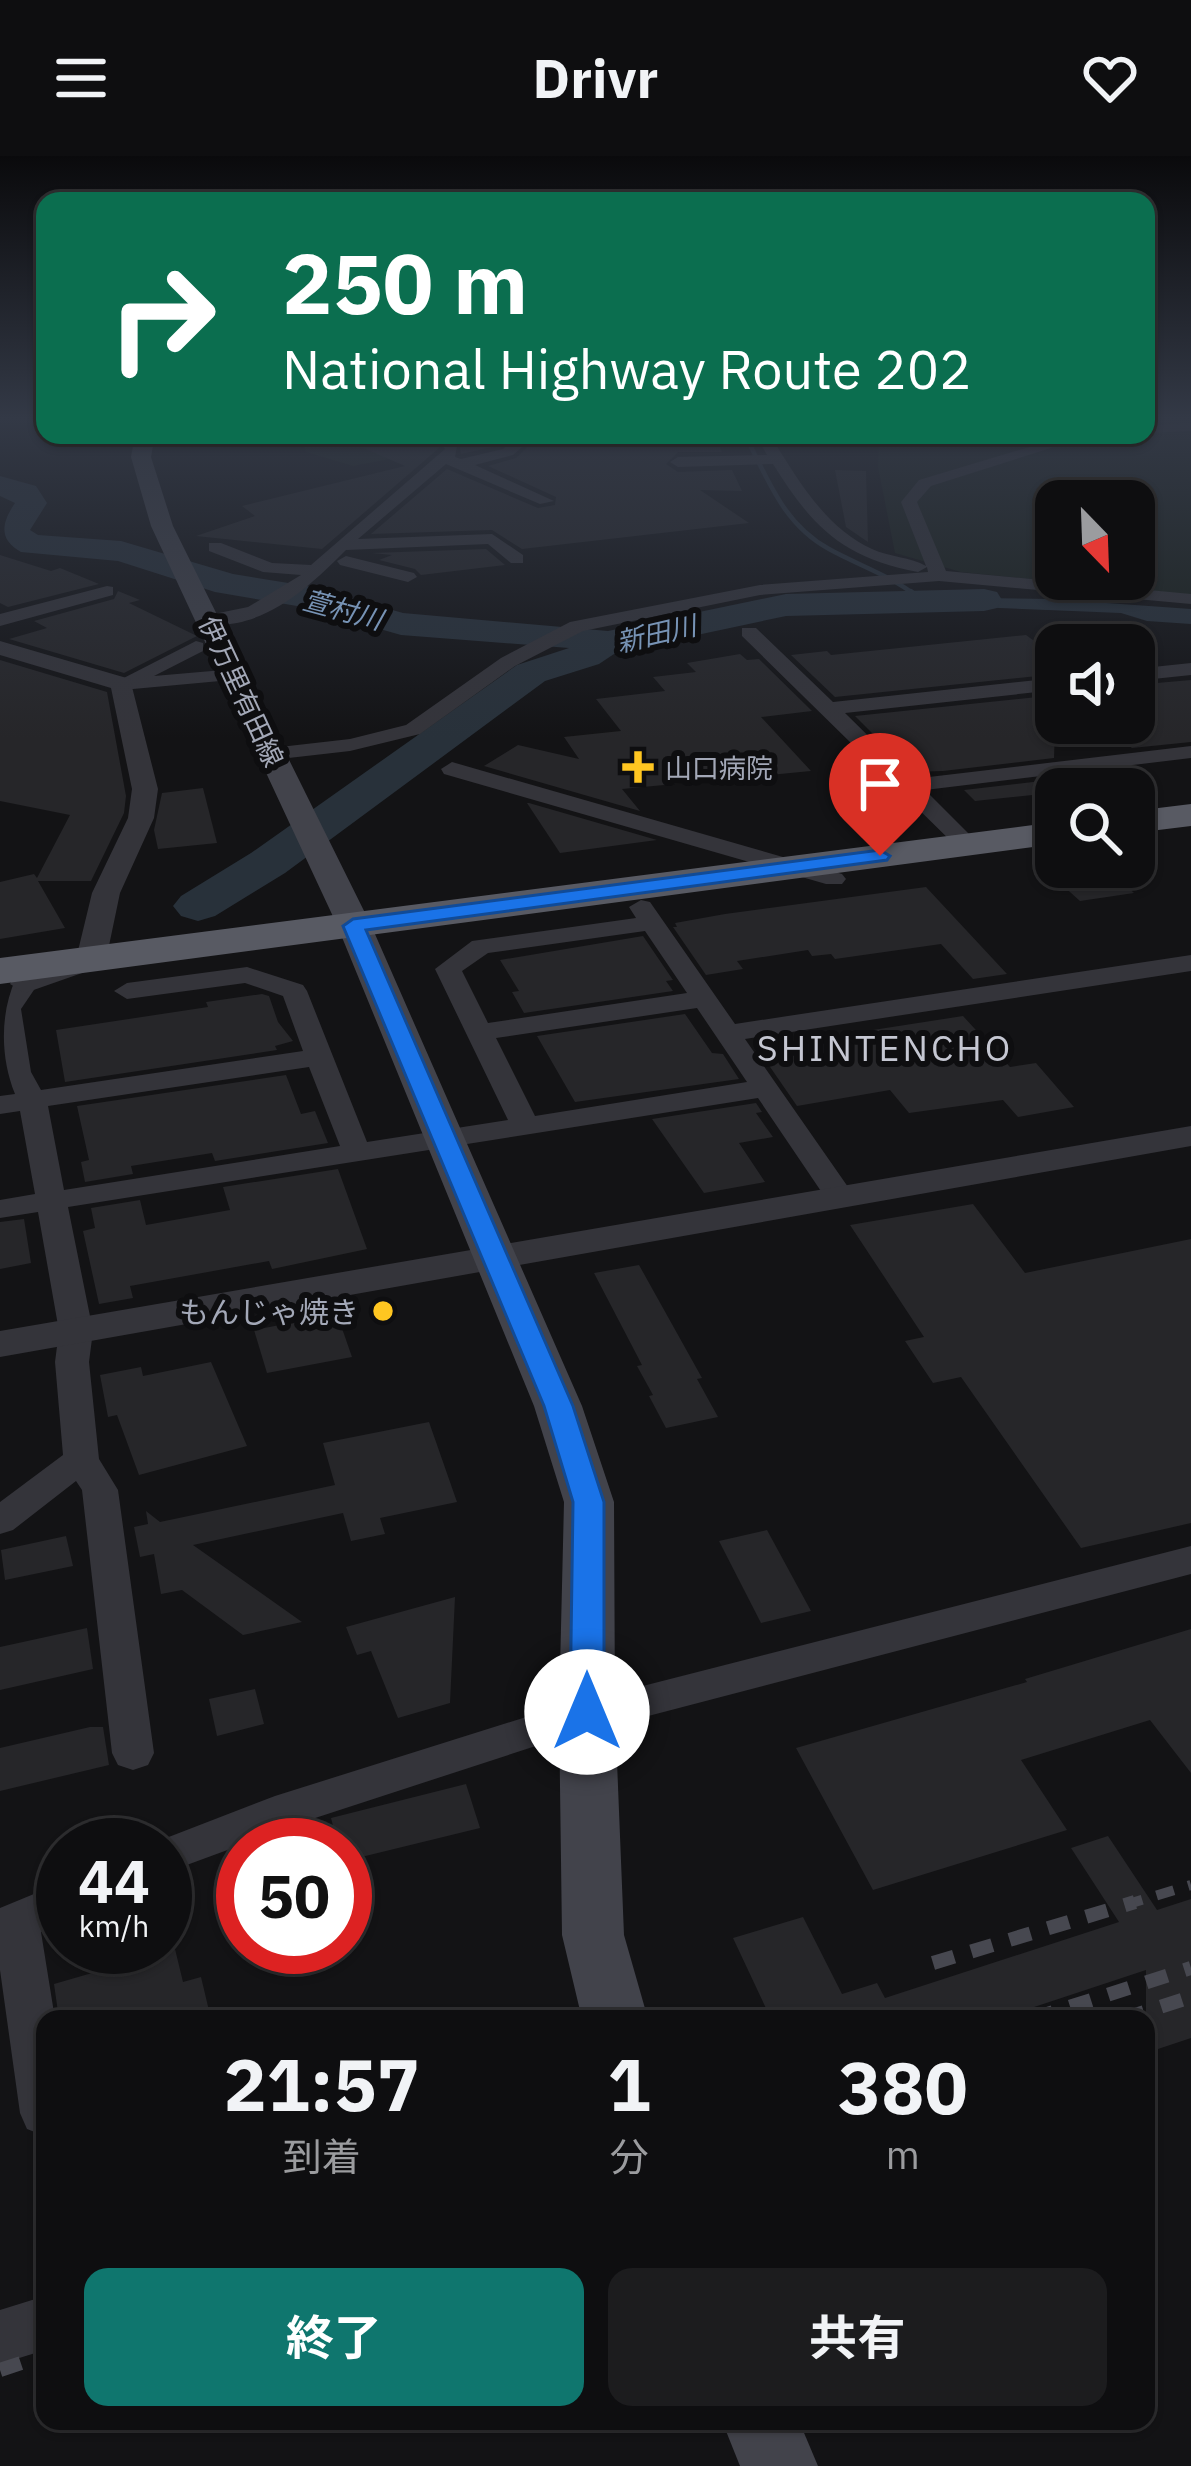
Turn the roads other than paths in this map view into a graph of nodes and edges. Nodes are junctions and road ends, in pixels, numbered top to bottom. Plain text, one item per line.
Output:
1 (160, 523) edge
2 (373, 523) edge
3 (822, 523) edge
4 (917, 523) edge
5 (215, 547) dead end
6 (328, 558) junction
7 (517, 559) dead end
8 (936, 573) junction
9 (408, 577) dead end
10 (107, 592) dead end
11 (1191, 599) edge
12 (0, 620) edge
13 (211, 620) junction
14 (749, 632) dead end
15 (196, 647) dead end
16 (0, 648) edge
17 (1191, 669) edge
18 (1155, 673) edge
19 (235, 675) junction
20 (122, 683) junction
21 (1035, 686) edge
22 (829, 710) junction
23 (1191, 752) edge
24 (271, 754) junction
25 (452, 769) dead end
26 (907, 786) junction
27 (1191, 815) edge
28 (1155, 819) edge
29 (1191, 832) edge
30 (1035, 835) edge
31 (1155, 836) edge
32 (967, 844) junction
33 (1035, 853) edge
34 (794, 867) junction
35 (834, 879) junction
36 (645, 914) junction
37 (357, 934) junction
38 (91, 960) junction
39 (1191, 963) edge
40 (8, 981) edge
41 (128, 991) dead end
42 (704, 999) junction
43 (479, 1032) junction
44 (728, 1033) junction
45 (318, 1057) junction
46 (766, 1088) junction
47 (32, 1100) junction
48 (0, 1105) edge
49 (526, 1126) junction
50 (1191, 1136) edge
51 (444, 1139) junction
52 (357, 1153) junction
53 (840, 1197) junction
54 (51, 1201) junction
55 (0, 1209) edge
56 (495, 1258) junction
57 (76, 1330) junction
58 (0, 1344) edge
59 (82, 1459) junction
60 (0, 1521) edge
61 (1191, 1560) edge
62 (587, 1712) junction
63 (134, 1753) dead end
64 (192, 1844) edge
65 (36, 1913) edge
66 (8, 1926) edge
67 (613, 2010) edge
68 (36, 2068) edge
69 (36, 2326) edge
70 (0, 2337) edge
71 (764, 2430) edge
72 (779, 2466) edge

1 - 13 main road, 伊万里有田線
2 - 6 street
3 - 8 street
4 - 8 street
5 - 6 street
6 - 7 street
6 - 9 street
6 - 13 street
8 - 11 street
8 - 24 street
10 - 12 street
13 - 19 main road, 伊万里有田線
14 - 22 street
15 - 20 street
16 - 20 street
17 - 18 street
19 - 20 street
19 - 24 main road, 伊万里有田線
20 - 38 street
21 - 22 street
22 - 26 street
23 - 26 street
24 - 37 main road, 伊万里有田線
25 - 34 street
26 - 32 street
27 - 28 highway
29 - 31 highway
30 - 32 highway
32 - 34 highway
33 - 35 highway
34 - 35 street
34 - 37 highway
35 - 36 highway
36 - 37 highway
36 - 42 street
36 - 43 street
37 - 38 highway
37 - 40 highway
37 - 51 main road, 伊万里有田線
38 - 40 highway
39 - 44 street
40 - 47 street
41 - 45 street
42 - 43 street
42 - 44 street
43 - 49 street
44 - 46 street
45 - 47 street
45 - 52 street
46 - 49 street
46 - 53 street
47 - 48 street
47 - 54 street
49 - 51 street
50 - 53 street
51 - 52 street
51 - 56 main road, 伊万里有田線
52 - 54 street
53 - 56 street
54 - 55 street
54 - 57 street
56 - 57 street
56 - 62 main road, 伊万里有田線
57 - 58 street
57 - 59 street
59 - 60 street
59 - 63 street
61 - 62 street
62 - 64 street
62 - 67 main road, 伊万里有田線
65 - 66 street
66 - 68 street
69 - 70 street
71 - 72 main road

